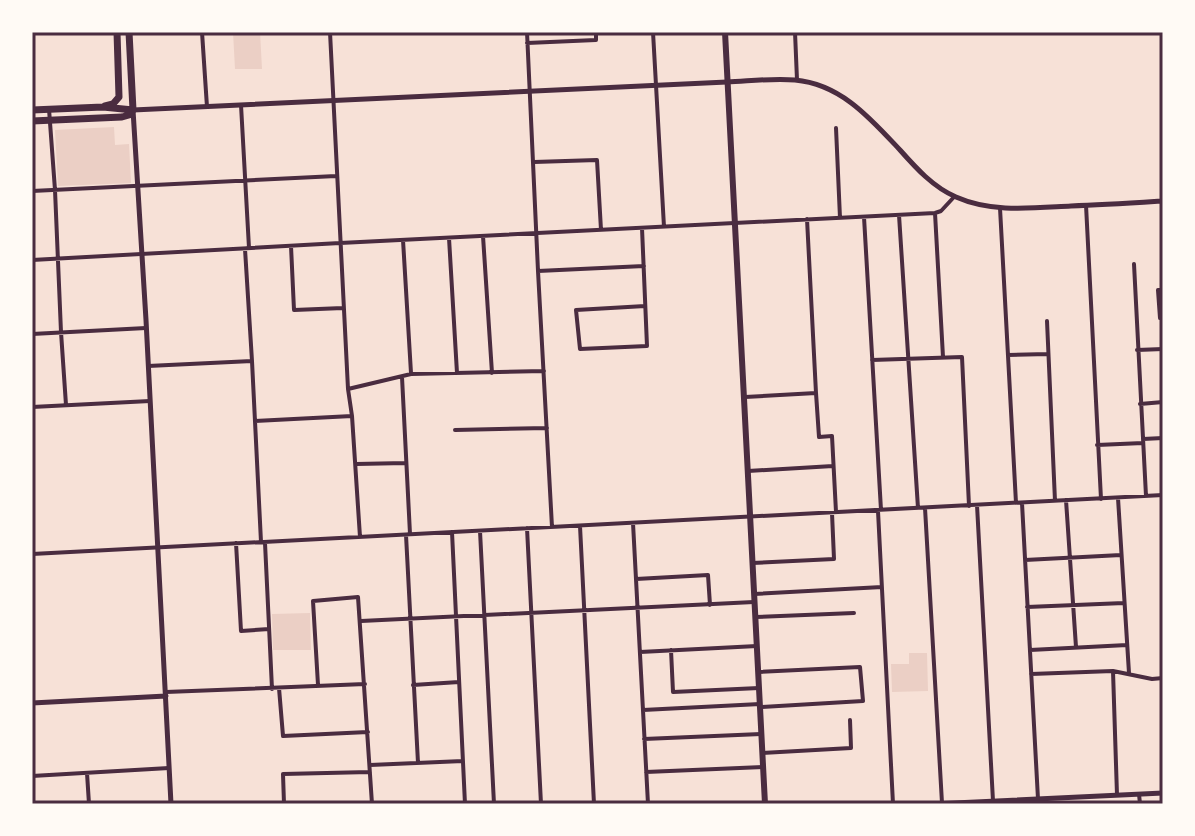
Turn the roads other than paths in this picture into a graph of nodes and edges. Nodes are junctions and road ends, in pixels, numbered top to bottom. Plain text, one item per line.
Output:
1 (117, 32) edge
2 (129, 32) edge
3 (202, 32) edge
4 (330, 32) edge
5 (527, 32) edge
6 (596, 32) edge
7 (653, 32) edge
8 (725, 32) edge
9 (795, 32) edge
10 (527, 43) junction
11 (797, 80) junction
12 (727, 82) junction
13 (656, 85) junction
14 (120, 89) junction
15 (530, 91) junction
16 (334, 100) junction
17 (241, 105) junction
18 (103, 107) junction
19 (207, 107) junction
20 (49, 109) junction
21 (32, 110) edge
22 (133, 110) junction
23 (50, 120) junction
24 (32, 121) edge
25 (836, 128) dead end
26 (534, 162) junction
27 (336, 176) junction
28 (246, 181) junction
29 (138, 187) junction
30 (55, 190) junction
31 (32, 191) edge
32 (954, 197) junction
33 (1163, 201) edge
34 (1086, 205) junction
35 (1000, 208) junction
36 (935, 213) junction
37 (899, 215) junction
38 (864, 217) junction
39 (840, 218) junction
40 (807, 219) junction
41 (735, 223) junction
42 (664, 227) junction
43 (642, 228) junction
44 (601, 230) junction
45 (536, 234) junction
46 (483, 236) junction
47 (449, 238) junction
48 (403, 240) junction
49 (340, 243) junction
50 (291, 246) junction
51 (247, 248) junction
52 (142, 254) junction
53 (58, 259) junction
54 (32, 260) edge
55 (1134, 264) dead end
56 (644, 266) junction
57 (538, 271) junction
58 (1163, 290) edge
59 (645, 306) junction
60 (343, 308) junction
61 (1160, 318) dead end
62 (1047, 321) dead end
63 (146, 328) junction
64 (61, 332) junction
65 (32, 334) edge
66 (1163, 349) edge
67 (1137, 350) junction
68 (1048, 354) junction
69 (1008, 355) junction
70 (943, 357) junction
71 (908, 358) junction
72 (872, 360) junction
73 (252, 361) junction
74 (148, 366) junction
75 (544, 371) junction
76 (457, 373) junction
77 (492, 373) junction
78 (411, 374) junction
79 (402, 377) junction
80 (348, 389) junction
81 (816, 393) junction
82 (744, 397) junction
83 (150, 401) junction
84 (1163, 402) edge
85 (1140, 404) junction
86 (66, 405) junction
87 (32, 407) edge
88 (352, 416) junction
89 (255, 421) junction
90 (547, 428) junction
91 (455, 430) dead end
92 (1163, 438) edge
93 (1143, 441) junction
94 (1097, 445) junction
95 (406, 463) junction
96 (355, 464) junction
97 (833, 466) junction
98 (748, 471) junction
99 (1163, 495) edge
100 (1146, 496) junction
101 (1118, 498) junction
102 (1101, 499) junction
103 (1066, 500) junction
104 (1055, 501) junction
105 (1019, 503) junction
106 (977, 505) junction
107 (969, 506) junction
108 (918, 508) junction
109 (925, 508) junction
110 (879, 510) junction
111 (834, 512) junction
112 (750, 517) junction
113 (633, 523) junction
114 (580, 526) junction
115 (552, 527) junction
116 (527, 528) junction
117 (480, 531) junction
118 (452, 532) junction
119 (408, 534) junction
120 (360, 537) junction
121 (263, 542) junction
122 (236, 543) junction
123 (157, 547) junction
124 (32, 554) edge
125 (1121, 555) junction
126 (1070, 557) junction
127 (1025, 560) junction
128 (752, 563) junction
129 (636, 579) junction
130 (882, 587) junction
131 (754, 598) junction
132 (1125, 603) junction
133 (710, 605) junction
134 (1072, 605) junction
135 (1027, 607) junction
136 (637, 608) junction
137 (584, 611) junction
138 (532, 613) junction
139 (854, 613) dead end
140 (484, 615) junction
141 (456, 616) junction
142 (755, 617) junction
143 (410, 619) junction
144 (361, 621) junction
145 (269, 629) junction
146 (1127, 645) junction
147 (757, 646) junction
148 (1076, 647) junction
149 (671, 650) junction
150 (1029, 650) junction
151 (640, 652) junction
152 (1113, 671) junction
153 (758, 672) junction
154 (1129, 673) junction
155 (1031, 674) junction
156 (1163, 678) edge
157 (459, 682) junction
158 (365, 684) junction
159 (318, 685) junction
160 (413, 685) junction
161 (279, 688) junction
162 (759, 688) junction
163 (272, 689) junction
164 (166, 694) junction
165 (32, 703) edge
166 (760, 706) junction
167 (643, 710) junction
168 (850, 720) dead end
169 (368, 732) junction
170 (761, 734) junction
171 (644, 739) junction
172 (762, 753) junction
173 (463, 761) junction
174 (418, 763) junction
175 (370, 765) junction
176 (763, 767) junction
177 (169, 768) junction
178 (370, 772) junction
179 (646, 772) junction
180 (87, 773) junction
181 (32, 776) edge
182 (1163, 793) edge
183 (1139, 794) junction
184 (1117, 795) junction
185 (1087, 796) junction
186 (993, 801) junction
187 (1036, 801) edge
188 (942, 803) edge
189 (966, 803) edge
190 (89, 804) edge
191 (169, 804) edge
192 (284, 804) edge
193 (372, 804) edge
194 (465, 804) edge
195 (494, 804) edge
196 (541, 804) edge
197 (594, 804) edge
198 (648, 804) edge
199 (765, 804) edge
200 (893, 804) edge
201 (933, 804) edge
202 (1088, 804) edge
203 (1140, 804) edge

1 - 14 main road
2 - 22 main road
3 - 19 street
4 - 16 street
5 - 10 street
6 - 10 street
7 - 13 street
8 - 12 main road
9 - 11 street
10 - 15 street
11 - 12 street
11 - 32 street
12 - 13 street
12 - 41 main road
13 - 15 street
13 - 42 street
14 - 18 main road
14 - 22 main road
15 - 16 street
15 - 26 street
16 - 17 street
16 - 27 street
17 - 19 street
17 - 28 street
18 - 20 main road
18 - 22 main road
19 - 22 street
20 - 21 main road
20 - 23 street
22 - 23 main road
22 - 29 street
23 - 24 main road
23 - 30 street
25 - 39 street
26 - 44 street
26 - 45 street
27 - 28 street
27 - 49 street
28 - 29 street
28 - 51 street
29 - 30 street
29 - 52 street
30 - 31 street
30 - 53 street
32 - 35 street
32 - 36 street
33 - 34 street
34 - 35 street
34 - 94 street
35 - 69 street
36 - 37 street
36 - 70 street
37 - 38 street
37 - 71 street
38 - 39 street
38 - 72 street
39 - 40 street
40 - 41 street
40 - 81 street
41 - 42 street
41 - 82 main road
42 - 43 street
43 - 44 street
43 - 56 street
44 - 45 street
45 - 46 street
45 - 57 street
46 - 47 street
46 - 77 street
47 - 48 street
47 - 76 street
48 - 49 street
48 - 78 street
49 - 50 street
49 - 60 street
50 - 51 street
50 - 60 street
51 - 52 street
51 - 73 street
52 - 53 street
52 - 63 street
53 - 54 street
53 - 64 street
55 - 67 street
56 - 57 street
56 - 59 street
57 - 75 street
58 - 61 street
59 - 59 street
60 - 80 street
62 - 68 street
63 - 64 street
63 - 74 street
64 - 65 street
64 - 86 street
66 - 67 street
67 - 85 street
68 - 69 street
68 - 104 street
69 - 105 street
70 - 71 street
70 - 107 street
71 - 72 street
71 - 108 street
72 - 110 street
73 - 74 street
73 - 89 street
74 - 83 street
75 - 77 street
75 - 90 street
76 - 77 street
76 - 78 street
78 - 79 street
79 - 80 street
79 - 95 street
80 - 88 street
81 - 82 street
81 - 97 street
82 - 98 main road
83 - 86 street
83 - 123 street
84 - 85 street
85 - 93 street
86 - 87 street
88 - 89 street
88 - 96 street
89 - 121 street
90 - 91 street
90 - 115 street
92 - 93 street
93 - 94 street
93 - 100 street
94 - 102 street
95 - 96 street
95 - 119 street
96 - 120 street
97 - 98 street
97 - 111 street
98 - 112 main road
99 - 100 street
100 - 101 street
101 - 102 street
101 - 125 street
102 - 103 street
103 - 104 street
103 - 126 street
104 - 105 street
105 - 106 street
105 - 127 street
106 - 107 street
106 - 186 street
107 - 109 street
108 - 109 street
108 - 110 street
109 - 188 street
110 - 111 street
110 - 130 street
111 - 112 street
111 - 128 street
112 - 113 street
112 - 128 main road
113 - 114 street
113 - 129 street
114 - 115 street
114 - 137 street
115 - 116 street
116 - 117 street
116 - 138 street
117 - 118 street
117 - 140 street
118 - 119 street
118 - 141 street
119 - 120 street
119 - 143 street
120 - 121 street
121 - 122 street
121 - 145 street
122 - 123 street
122 - 145 street
123 - 124 street
123 - 164 street
125 - 126 street
125 - 132 street
126 - 127 street
126 - 134 street
127 - 135 street
128 - 131 main road
129 - 133 street
129 - 136 street
130 - 131 street
130 - 200 street
131 - 133 street
131 - 142 main road
132 - 134 street
132 - 146 street
133 - 136 street
134 - 135 street
134 - 148 street
135 - 150 street
136 - 137 street
136 - 151 street
137 - 138 street
137 - 197 street
138 - 140 street
138 - 196 street
139 - 142 street
140 - 141 street
140 - 195 street
141 - 143 street
141 - 157 street
142 - 147 main road
143 - 144 street
143 - 160 street
144 - 158 street
144 - 159 street
145 - 163 street
146 - 148 street
146 - 154 street
147 - 149 street
147 - 153 main road
148 - 150 street
149 - 151 street
149 - 162 street
150 - 155 street
151 - 167 street
152 - 154 street
152 - 155 street
152 - 184 street
153 - 162 main road
153 - 166 street
154 - 156 street
155 - 187 street
157 - 160 street
157 - 173 street
158 - 159 street
158 - 169 street
159 - 161 street
160 - 174 street
161 - 163 street
161 - 169 street
162 - 166 main road
163 - 164 street
164 - 165 street
164 - 177 street
166 - 167 street
166 - 170 main road
167 - 171 street
168 - 172 street
169 - 175 street
170 - 171 street
170 - 172 main road
171 - 179 street
172 - 176 main road
173 - 174 street
173 - 194 street
174 - 175 street
175 - 178 street
176 - 179 street
176 - 199 main road
177 - 180 street
177 - 191 street
178 - 192 street
178 - 193 street
179 - 198 street
180 - 181 street
180 - 190 street
182 - 183 street
183 - 184 street
183 - 203 street
184 - 185 street
185 - 187 street
185 - 202 street
186 - 187 street
186 - 189 street
188 - 189 street
188 - 201 street

